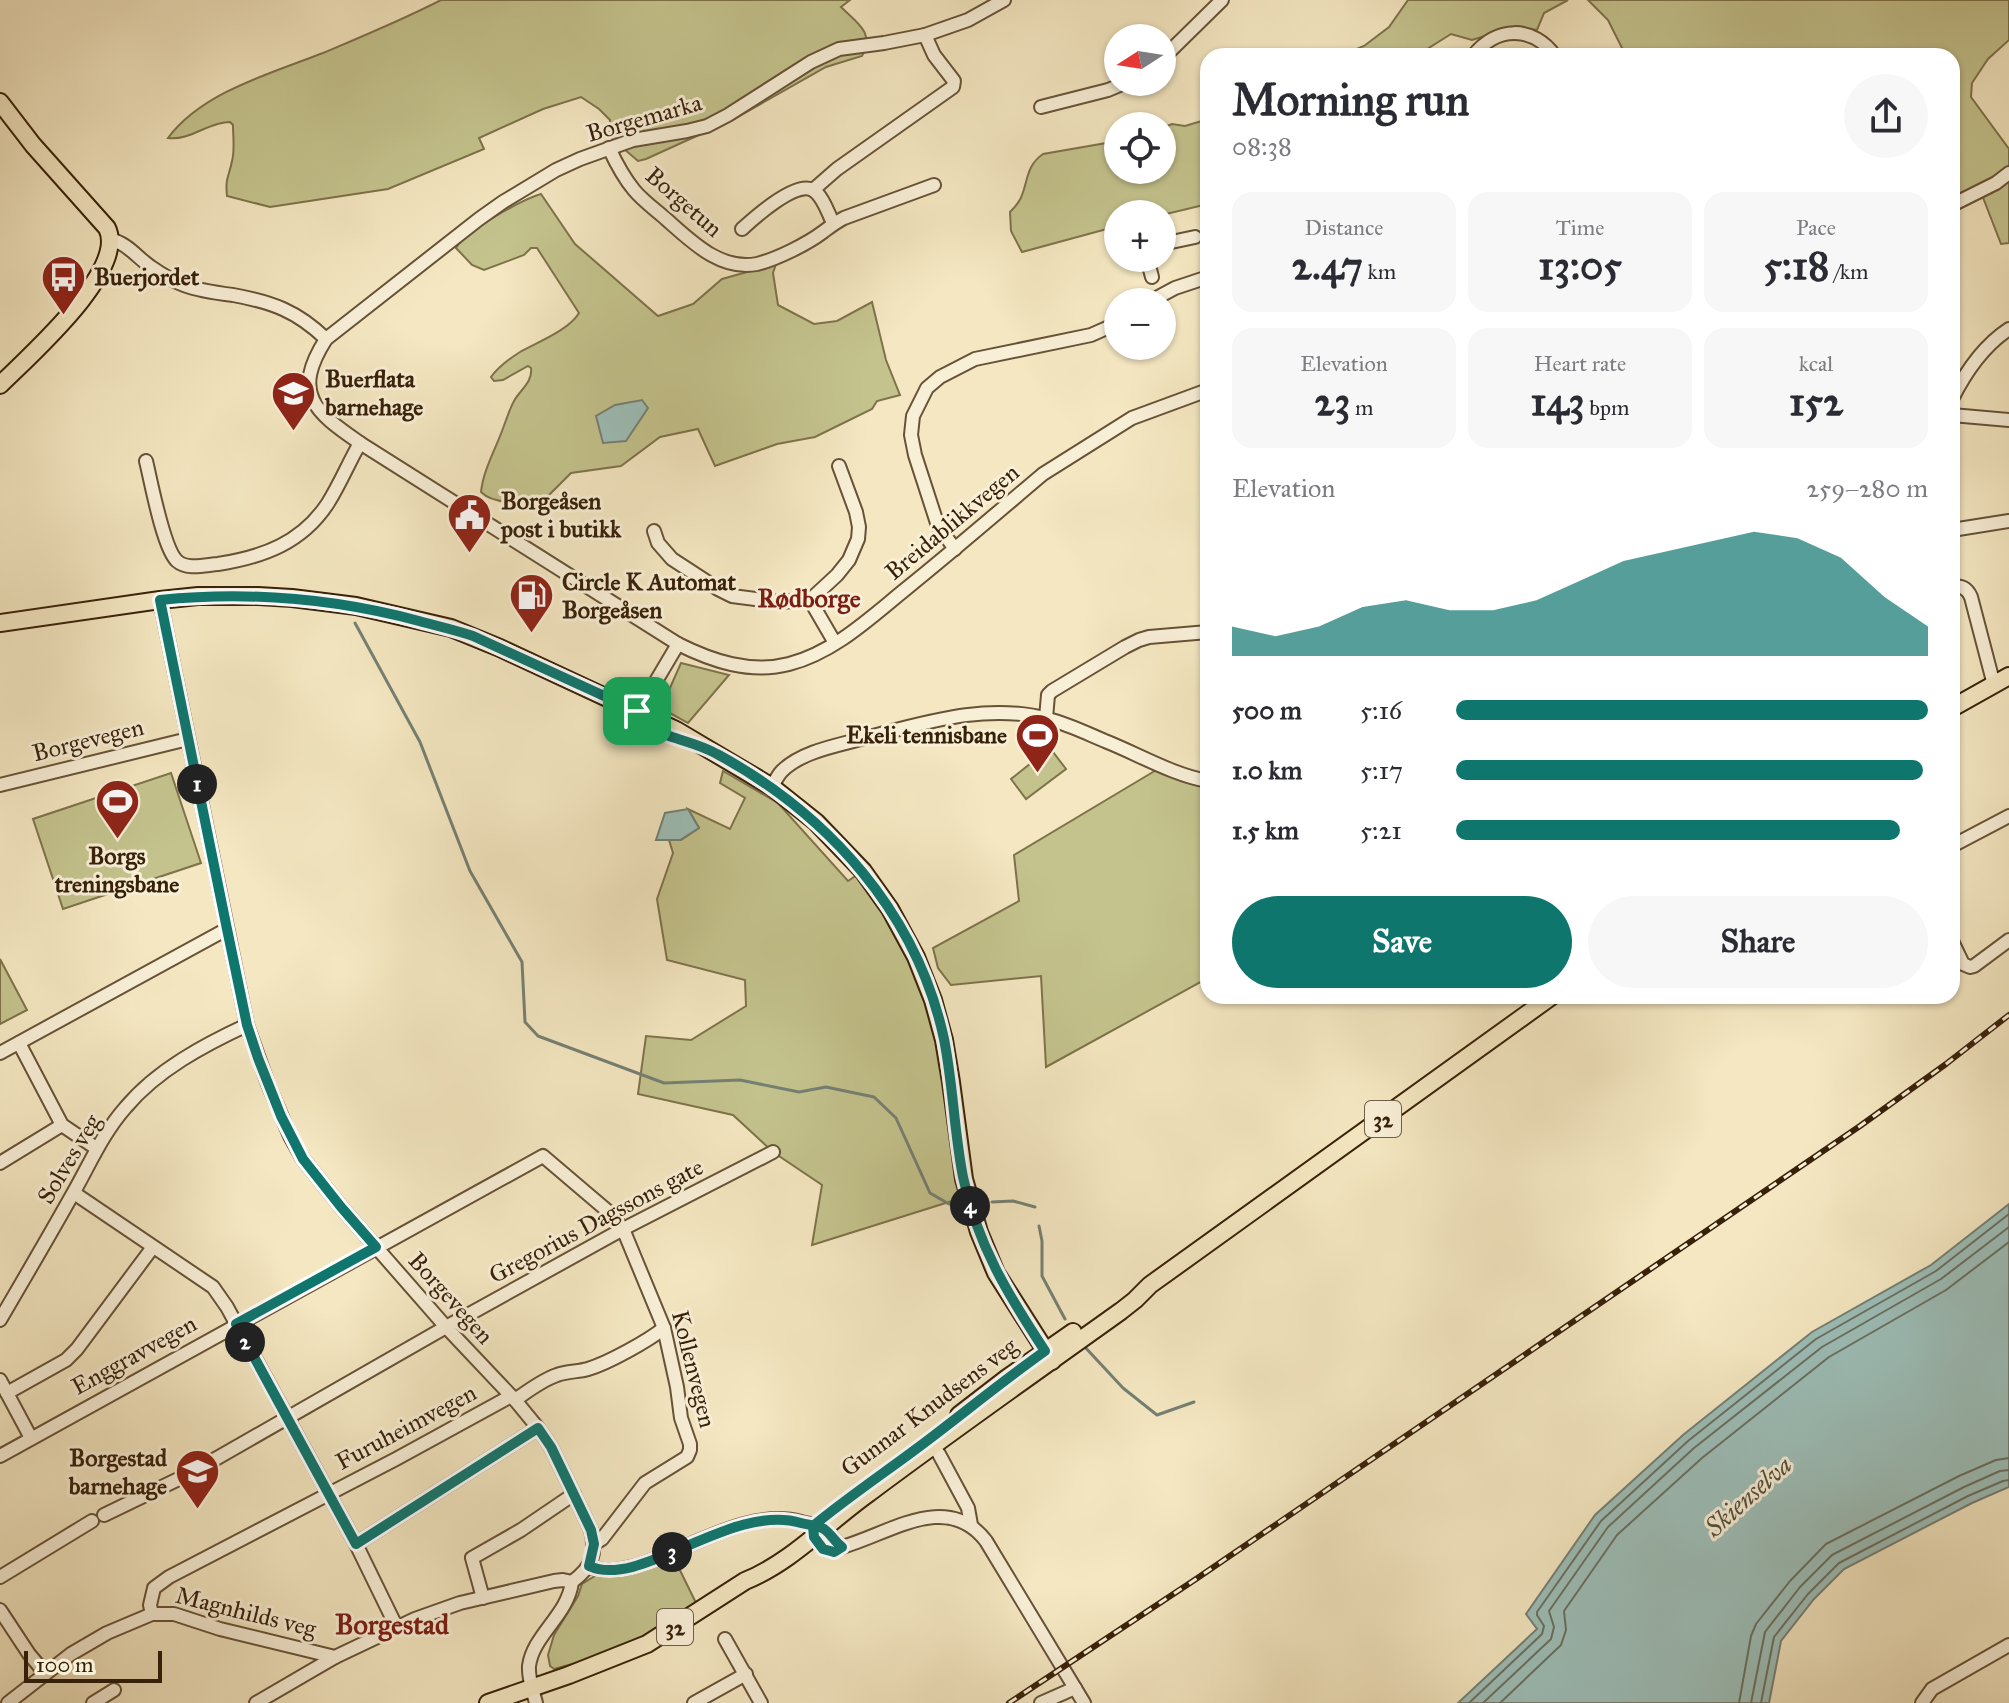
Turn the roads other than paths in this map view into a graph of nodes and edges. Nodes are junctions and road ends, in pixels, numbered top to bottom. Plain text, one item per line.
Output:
1 (1004, 0) edge
2 (1222, 0) edge
3 (925, 35) junction
4 (1176, 45) edge
5 (1480, 48) edge
6 (1549, 48) edge
7 (1104, 91) edge
8 (0, 102) edge
9 (1041, 107) dead end
10 (609, 148) junction
11 (2009, 173) edge
12 (934, 185) dead end
13 (813, 190) junction
14 (1960, 201) edge
15 (833, 223) junction
16 (742, 229) dead end
17 (1195, 237) dead end
18 (111, 240) junction
19 (1176, 241) edge
20 (1151, 272) edge
21 (1152, 277) dead end
22 (1200, 280) edge
23 (1175, 288) edge
24 (1104, 329) edge
25 (2009, 329) edge
26 (326, 339) junction
27 (0, 385) edge
28 (1960, 386) edge
29 (1200, 393) edge
30 (1960, 416) edge
31 (2009, 420) edge
32 (360, 443) junction
33 (146, 461) dead end
34 (839, 466) dead end
35 (2009, 521) edge
36 (1960, 529) edge
37 (654, 531) dead end
38 (955, 549) junction
39 (1960, 587) edge
40 (160, 600) junction
41 (810, 600) junction
42 (0, 623) edge
43 (1200, 633) edge
44 (835, 643) junction
45 (678, 644) junction
46 (2001, 680) edge
47 (1960, 701) edge
48 (635, 716) junction
49 (1046, 718) junction
50 (188, 739) junction
51 (1200, 778) edge
52 (0, 785) edge
53 (772, 787) junction
54 (2009, 816) edge
55 (1960, 842) edge
56 (227, 929) junction
57 (2009, 940) edge
58 (1960, 958) edge
59 (1541, 1004) edge
60 (247, 1025) junction
61 (19, 1043) junction
62 (0, 1053) edge
63 (62, 1125) junction
64 (96, 1148) junction
65 (773, 1152) dead end
66 (543, 1156) joint
67 (0, 1163) edge
68 (74, 1193) junction
69 (623, 1229) junction
70 (153, 1247) junction
71 (376, 1247) junction
72 (0, 1320) edge
73 (236, 1324) junction
74 (446, 1327) junction
75 (664, 1328) junction
76 (1048, 1356) junction
77 (0, 1380) edge
78 (7, 1393) junction
79 (513, 1398) junction
80 (287, 1418) junction
81 (538, 1428) junction
82 (31, 1438) junction
83 (939, 1454) dead end
84 (0, 1456) edge
85 (328, 1493) junction
86 (574, 1494) junction
87 (971, 1525) junction
88 (813, 1528) junction
89 (356, 1544) junction
90 (594, 1544) junction
91 (589, 1566) junction
92 (0, 1577) edge
93 (572, 1582) junction
94 (154, 1588) joint
95 (483, 1598) junction
96 (0, 1610) edge
97 (152, 1614) junction
98 (396, 1626) junction
99 (725, 1639) dead end
100 (2009, 1645) edge
101 (335, 1657) junction
102 (45, 1673) junction
103 (746, 1674) junction
104 (1075, 1688) junction
105 (114, 1690) dead end
106 (533, 1690) edge
107 (8, 1703) edge
108 (93, 1703) edge
109 (256, 1703) edge
110 (475, 1703) edge
111 (488, 1703) edge
112 (694, 1703) edge
113 (761, 1703) edge
114 (1041, 1703) edge
115 (1084, 1703) edge
116 (1922, 1703) edge

1 - 3 street, Borgemarka
2 - 4 street
3 - 10 street, Borgemarka
3 - 13 street, Borgetun
5 - 6 street
7 - 9 street
8 - 18 main road
10 - 15 street, Borgetun
10 - 26 street, Borgemarka
11 - 14 street
12 - 15 street, Borgetun
13 - 15 street
13 - 16 street, Borgetun
17 - 19 street
18 - 26 street
18 - 27 main road
20 - 21 street
22 - 23 street
24 - 38 street
25 - 28 street
26 - 32 street, Breidablikkvegen
29 - 38 street, Breidablikkvegen
30 - 31 street
32 - 33 street
32 - 45 street, Breidablikkvegen
34 - 41 street
35 - 36 street
37 - 41 street
38 - 44 street, Breidablikkvegen
39 - 46 street
40 - 42 main road
40 - 48 main road
40 - 50 street, Borgevegen
41 - 44 street
43 - 49 street
44 - 45 street, Breidablikkvegen
45 - 48 street
46 - 47 main road
48 - 53 main road
49 - 51 street
49 - 53 street
50 - 52 street, Borgevegen
50 - 56 street, Borgevegen
53 - 76 main road
54 - 55 street
56 - 60 street, Borgevegen
56 - 61 street
57 - 58 street
59 - 76 main road, Gunnar Knudsens veg / 32
60 - 64 street, Solves veg
60 - 71 street, Borgevegen
61 - 62 street
61 - 63 street
63 - 64 street
63 - 67 street
64 - 68 street, Solves veg
65 - 69 street, Gregorius Dagssons gate
66 - 69 street, Kollenvegen
66 - 71 street, Enggravvegen
68 - 70 street
68 - 72 street, Solves veg
69 - 74 street, Gregorius Dagssons gate
69 - 75 street, Kollenvegen
70 - 73 street
70 - 78 street
71 - 73 street, Enggravvegen
71 - 74 street, Borgevegen
73 - 80 street
73 - 82 street, Enggravvegen
74 - 79 street, Borgevegen
74 - 80 street, Gregorius Dagssons gate
75 - 79 street, Furuheimvegen
75 - 90 street, Kollenvegen
76 - 88 main road, Gunnar Knudsens veg / 32
77 - 78 street
78 - 82 street
79 - 81 street, Borgevegen
79 - 85 street, Furuheimvegen
80 - 85 street
80 - 92 street, Gregorius Dagssons gate
81 - 86 street, Borgevegen
81 - 89 street
82 - 84 street, Enggravvegen
83 - 87 street
85 - 89 street
85 - 94 street, Furuheimvegen
86 - 90 street, Borgevegen
86 - 95 street
87 - 88 street
87 - 104 street
88 - 91 street
88 - 106 main road, Gunnar Knudsens veg / 32
89 - 98 street
90 - 91 street
91 - 93 street
93 - 95 street, Magnhilds veg
93 - 106 street
94 - 97 street, Magnhilds veg
95 - 98 street, Magnhilds veg
96 - 102 street
97 - 101 street, Magnhilds veg
97 - 102 street
98 - 101 street, Magnhilds veg
99 - 103 street
100 - 116 street
101 - 109 street
102 - 107 street
103 - 112 street
103 - 113 street
104 - 114 street
104 - 115 street
105 - 108 street
106 - 110 main road, Gunnar Knudsens veg / 32
106 - 111 main road, Gunnar Knudsens veg / 32

